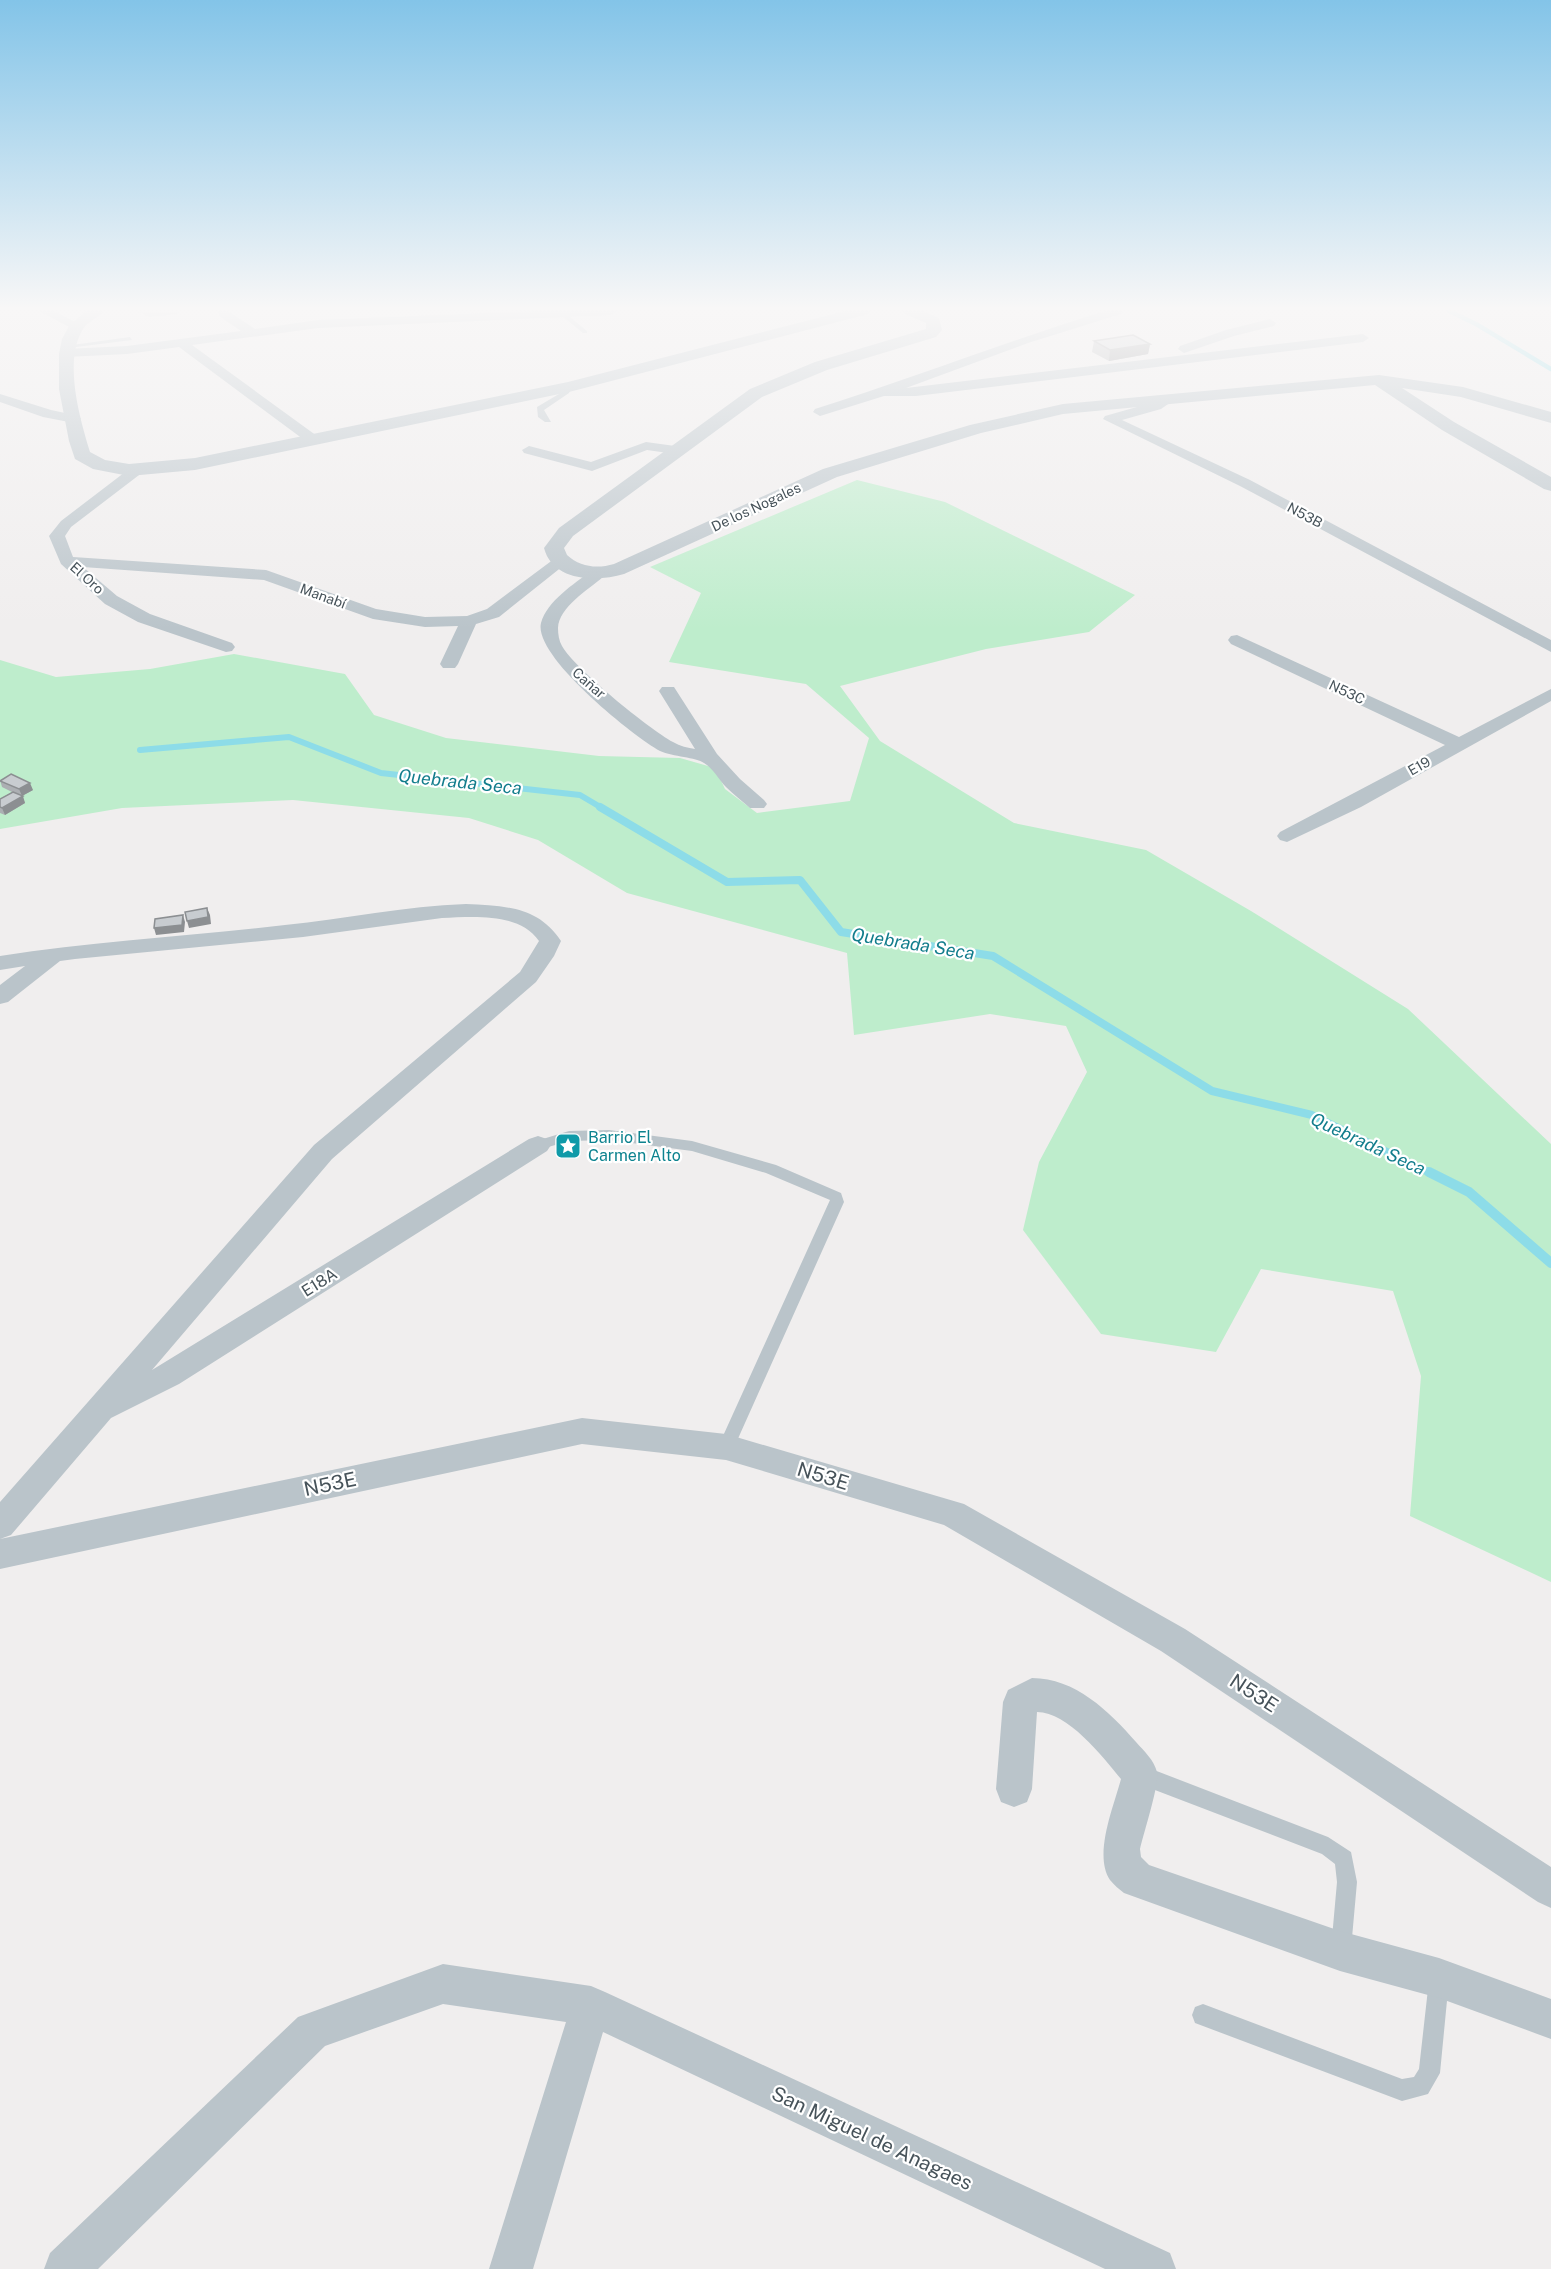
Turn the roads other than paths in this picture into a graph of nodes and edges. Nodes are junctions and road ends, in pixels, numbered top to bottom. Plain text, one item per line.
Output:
1 (63, 417) edge
2 (281, 417) edge
3 (424, 417) edge
4 (544, 417) edge
5 (721, 417) edge
6 (1025, 417) edge
7 (1117, 417) edge
8 (1434, 417) edge
9 (74, 419) joint
10 (548, 420) dead end
11 (312, 440) junction
12 (529, 450) dead end
13 (675, 450) junction
14 (138, 470) junction
15 (1551, 485) edge
16 (67, 561) junction
17 (560, 562) junction
18 (597, 574) junction
19 (469, 621) junction
20 (1237, 640) dead end
21 (226, 647) dead end
22 (1551, 647) edge
23 (449, 664) dead end
24 (668, 691) dead end
25 (1551, 694) edge
26 (1458, 744) junction
27 (710, 757) junction
28 (757, 804) dead end
29 (1287, 836) dead end
30 (56, 954) junction
31 (0, 963) edge
32 (0, 997) edge
33 (538, 1145) joint
34 (97, 1413) junction
35 (726, 1447) junction
36 (0, 1525) edge
37 (0, 1554) edge
38 (1140, 1774) junction
39 (1014, 1789) dead end
40 (1551, 1889) edge
41 (1340, 1951) junction
42 (1439, 1978) junction
43 (591, 2006) junction
44 (1203, 2014) dead end
45 (1551, 2019) edge
46 (66, 2269) edge
47 (510, 2269) edge
48 (1154, 2269) edge

1 - 9 street
2 - 11 street
3 - 11 street
4 - 10 lane
5 - 13 street
6 - 18 street, De los Nogales
7 - 22 street, N53B
8 - 15 street
9 - 14 street
11 - 14 street
12 - 13 street
13 - 17 street
14 - 16 street, El Oro
16 - 19 street, Manabí
16 - 21 street, El Oro
17 - 18 street, De los Nogales
17 - 19 street, Manabí
18 - 27 street, Cañar
19 - 23 street
20 - 26 street, N53C
24 - 27 street
25 - 26 street, E19
26 - 29 street, E19
27 - 28 street
30 - 31 street
30 - 32 street
30 - 34 street
33 - 34 street, E18A
33 - 35 lane
34 - 36 street
35 - 37 street, N53E
35 - 40 street, N53E
38 - 39 street
38 - 41 lane
38 - 41 street
41 - 42 street
42 - 44 lane
42 - 45 street
43 - 46 street, San Miguel de Anagaes
43 - 47 street
43 - 48 street, San Miguel de Anagaes

